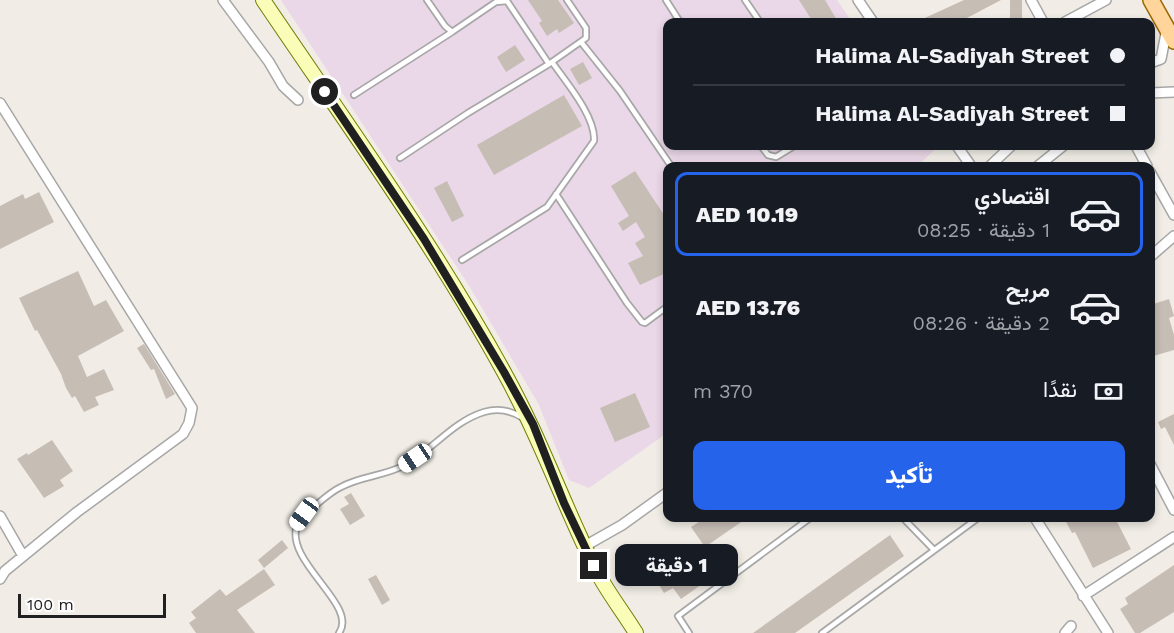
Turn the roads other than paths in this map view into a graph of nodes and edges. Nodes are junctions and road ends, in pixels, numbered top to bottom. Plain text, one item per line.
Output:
1 (223, 0) edge
2 (263, 0) edge
3 (427, 0) edge
4 (567, 0) edge
5 (666, 0) edge
6 (746, 0) edge
7 (858, 0) edge
8 (1031, 0) edge
9 (1107, 0) edge
10 (1151, 0) edge
11 (677, 18) edge
12 (757, 18) edge
13 (870, 18) edge
14 (1041, 18) edge
15 (1073, 18) edge
16 (452, 32) junction
17 (1170, 35) edge
18 (581, 42) junction
19 (1155, 61) edge
20 (550, 63) junction
21 (1174, 92) edge
22 (1155, 93) edge
23 (354, 95) dead end
24 (298, 100) dead end
25 (0, 103) edge
26 (764, 150) edge
27 (787, 150) edge
28 (1007, 150) edge
29 (1058, 150) edge
30 (400, 158) dead end
31 (668, 162) edge
32 (994, 162) edge
33 (1043, 162) edge
34 (1155, 181) edge
35 (556, 194) junction
36 (1174, 215) edge
37 (1174, 237) edge
38 (1155, 253) edge
39 (462, 260) dead end
40 (663, 309) edge
41 (533, 424) junction
42 (1155, 474) edge
43 (663, 496) edge
44 (1174, 510) edge
45 (0, 516) edge
46 (805, 522) edge
47 (907, 522) edge
48 (972, 522) edge
49 (1037, 522) edge
50 (1174, 537) edge
51 (585, 546) junction
52 (934, 550) junction
53 (24, 556) junction
54 (0, 579) edge
55 (1083, 596) junction
56 (339, 633) edge
57 (636, 633) edge
58 (689, 633) edge
59 (822, 633) edge
60 (1108, 633) edge

1 - 24 street
2 - 41 street
3 - 16 lane
4 - 18 lane
5 - 11 lane
6 - 12 lane
7 - 13 street
8 - 14 street
9 - 15 street
10 - 17 main road
16 - 20 lane
16 - 23 lane
17 - 19 street
18 - 20 lane
18 - 31 lane
20 - 30 lane
20 - 35 lane
21 - 22 street
25 - 53 street
26 - 27 lane
28 - 32 street
29 - 33 street
34 - 36 street
35 - 39 lane
35 - 40 lane
37 - 38 street
41 - 51 street
41 - 56 lane
42 - 44 street
43 - 51 street
45 - 53 street
46 - 58 lane
47 - 52 lane
48 - 52 lane
49 - 55 street
50 - 55 street
51 - 57 street
52 - 59 lane
53 - 54 street
55 - 60 street

